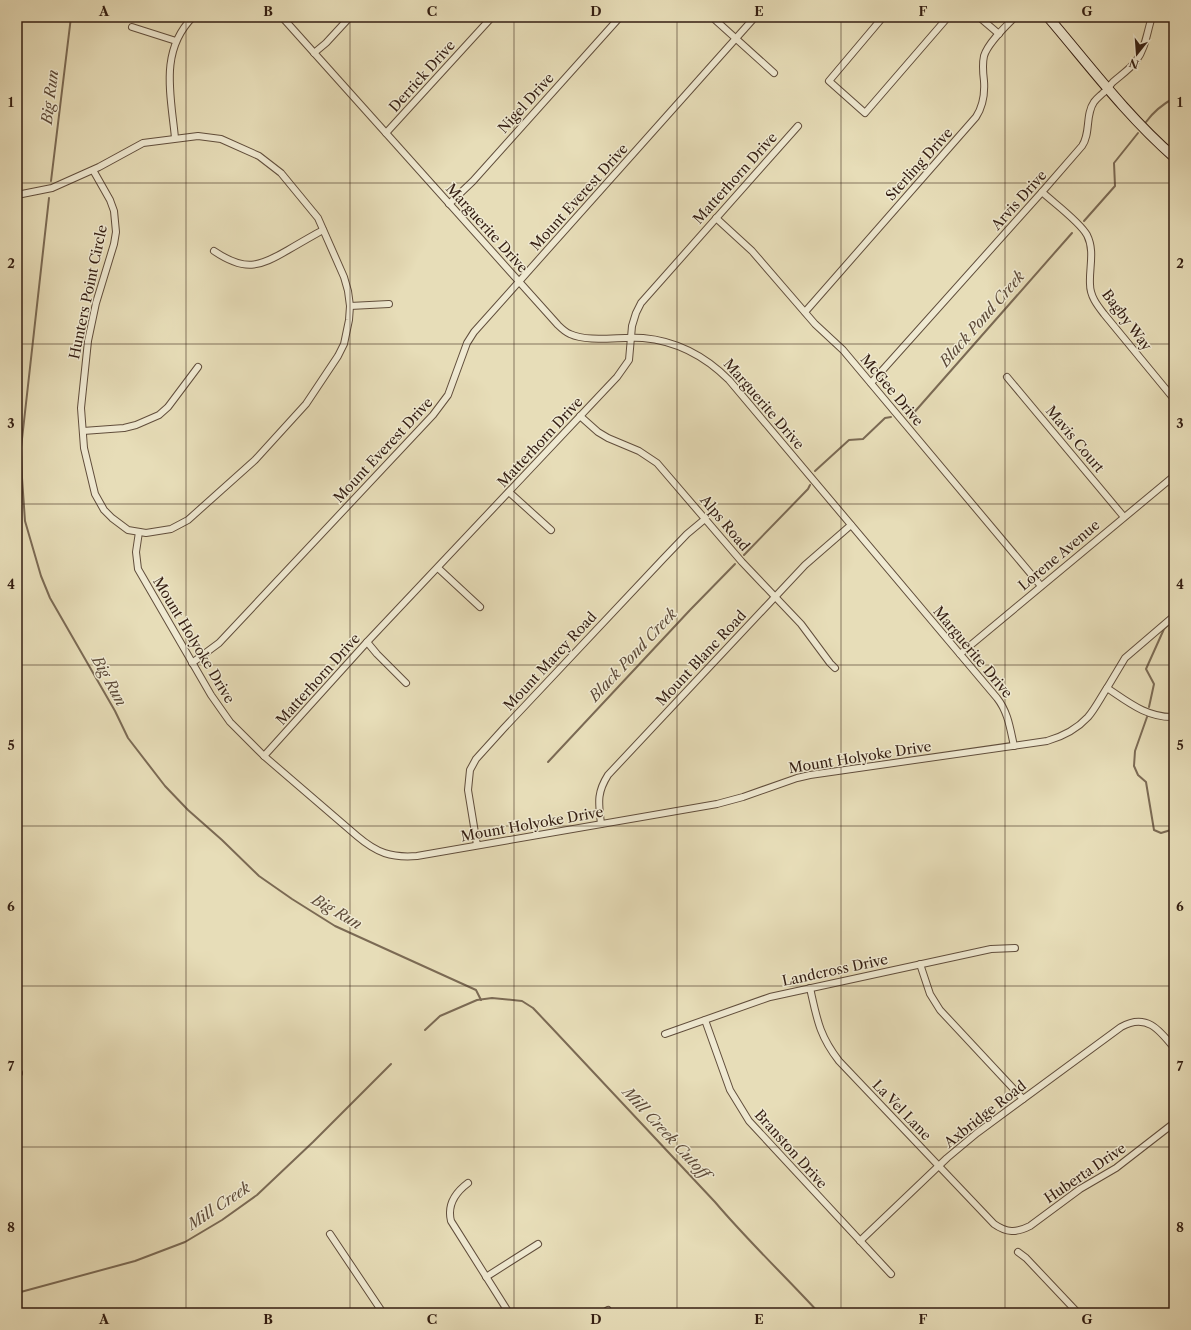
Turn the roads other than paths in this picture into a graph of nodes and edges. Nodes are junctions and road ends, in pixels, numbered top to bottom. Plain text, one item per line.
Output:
1 (193, 17) edge
2 (282, 17) edge
3 (350, 17) edge
4 (492, 17) edge
5 (620, 17) edge
6 (712, 17) edge
7 (755, 17) edge
8 (883, 17) edge
9 (948, 17) edge
10 (979, 17) edge
11 (1015, 17) edge
12 (1048, 17) edge
13 (1152, 17) edge
14 (132, 27) dead end
15 (999, 34) junction
16 (736, 39) junction
17 (176, 41) junction
18 (314, 53) junction
19 (774, 73) dead end
20 (1107, 88) junction
21 (798, 126) dead end
22 (386, 133) junction
23 (175, 138) junction
24 (1174, 157) edge
25 (92, 170) junction
26 (1042, 192) junction
27 (17, 195) edge
28 (449, 204) junction
29 (716, 218) junction
30 (324, 230) junction
31 (214, 252) dead end
32 (519, 282) junction
33 (389, 304) dead end
34 (350, 306) junction
35 (805, 312) junction
36 (631, 337) junction
37 (198, 367) dead end
38 (1007, 377) dead end
39 (871, 383) junction
40 (1174, 400) edge
41 (580, 416) junction
42 (83, 431) junction
43 (1174, 476) edge
44 (509, 492) junction
45 (1124, 517) junction
46 (705, 519) junction
47 (851, 525) junction
48 (551, 530) dead end
49 (139, 532) junction
50 (438, 568) junction
51 (1041, 586) junction
52 (775, 597) junction
53 (480, 607) dead end
54 (1174, 616) edge
55 (367, 642) junction
56 (960, 654) junction
57 (192, 663) junction
58 (835, 668) dead end
59 (406, 683) dead end
60 (1107, 688) junction
61 (1174, 717) edge
62 (1014, 746) junction
63 (264, 756) junction
64 (601, 824) junction
65 (477, 846) junction
66 (1015, 948) dead end
67 (920, 964) junction
68 (810, 988) junction
69 (705, 1020) junction
70 (665, 1034) dead end
71 (1174, 1048) edge
72 (1023, 1099) junction
73 (1174, 1123) edge
74 (939, 1166) junction
75 (468, 1183) dead end
76 (1005, 1230) joint
77 (330, 1234) dead end
78 (860, 1241) junction
79 (538, 1244) dead end
80 (1018, 1252) dead end
81 (891, 1274) dead end
82 (486, 1276) junction
83 (383, 1313) edge
84 (509, 1313) edge
85 (1078, 1313) edge

1 - 17 street
2 - 18 street, Marguerite Drive
3 - 18 street
4 - 22 street, Derrick Drive
5 - 28 street, Nigel Drive
6 - 16 street
7 - 16 street, Mount Everest Drive
8 - 9 street
10 - 15 street
11 - 15 street, Sterling Drive
12 - 20 street
13 - 20 street, Arvis Drive
14 - 17 street
15 - 35 street, Sterling Drive
16 - 19 street
16 - 32 street, Mount Everest Drive
17 - 23 street
18 - 22 street, Marguerite Drive
20 - 24 street
20 - 26 street, Arvis Drive
21 - 29 street, Matterhorn Drive
22 - 28 street, Marguerite Drive
23 - 25 street, Hunters Point Circle
23 - 30 street, Hunters Point Circle
25 - 27 street, Hunters Point Circle
25 - 42 street, Hunters Point Circle
26 - 39 street, Arvis Drive
26 - 40 street, Bagby Way
28 - 32 street, Marguerite Drive
29 - 35 street, McGee Drive
29 - 36 street, Matterhorn Drive
30 - 31 street
30 - 34 street, Hunters Point Circle
32 - 36 street, Marguerite Drive
32 - 57 street, Mount Everest Drive
33 - 34 street
34 - 49 street, Hunters Point Circle
35 - 39 street, McGee Drive
36 - 41 street, Matterhorn Drive
36 - 47 street, Marguerite Drive
37 - 42 street
38 - 45 street, Mavis Court
39 - 51 street, McGee Drive
41 - 44 street, Matterhorn Drive
41 - 46 street, Alps Road
42 - 49 street, Hunters Point Circle
43 - 45 street, Lorene Avenue
44 - 48 street
44 - 50 street, Matterhorn Drive
45 - 51 street, Lorene Avenue
46 - 52 street, Alps Road
46 - 65 street, Mount Marcy Road
47 - 52 street, Mount Blanc Road
47 - 56 street, Marguerite Drive
49 - 57 street, Mount Holyoke Drive
50 - 53 street
50 - 55 street, Matterhorn Drive
51 - 56 street, Lorene Avenue
52 - 58 street, Alps Road
52 - 64 street, Mount Blanc Road
54 - 60 street, Mount Holyoke Drive
55 - 59 street
55 - 63 street, Matterhorn Drive
56 - 62 street, Marguerite Drive
57 - 63 street, Mount Holyoke Drive
60 - 61 street
60 - 62 street, Mount Holyoke Drive
62 - 64 street, Mount Holyoke Drive
63 - 65 street, Mount Holyoke Drive
64 - 65 street, Mount Holyoke Drive
66 - 67 street, Landcross Drive
67 - 68 street, Landcross Drive
67 - 72 street
68 - 69 street, Landcross Drive
68 - 74 street, La Vel Lane
69 - 70 street, Landcross Drive
69 - 78 street, Branston Drive
71 - 72 street, Axbridge Road
72 - 74 street, Axbridge Road
73 - 76 street, Huberta Drive
74 - 76 street, La Vel Lane
74 - 78 street, Axbridge Road
75 - 82 street
77 - 83 street
78 - 81 street, Branston Drive
79 - 82 street
80 - 85 street
82 - 84 street

